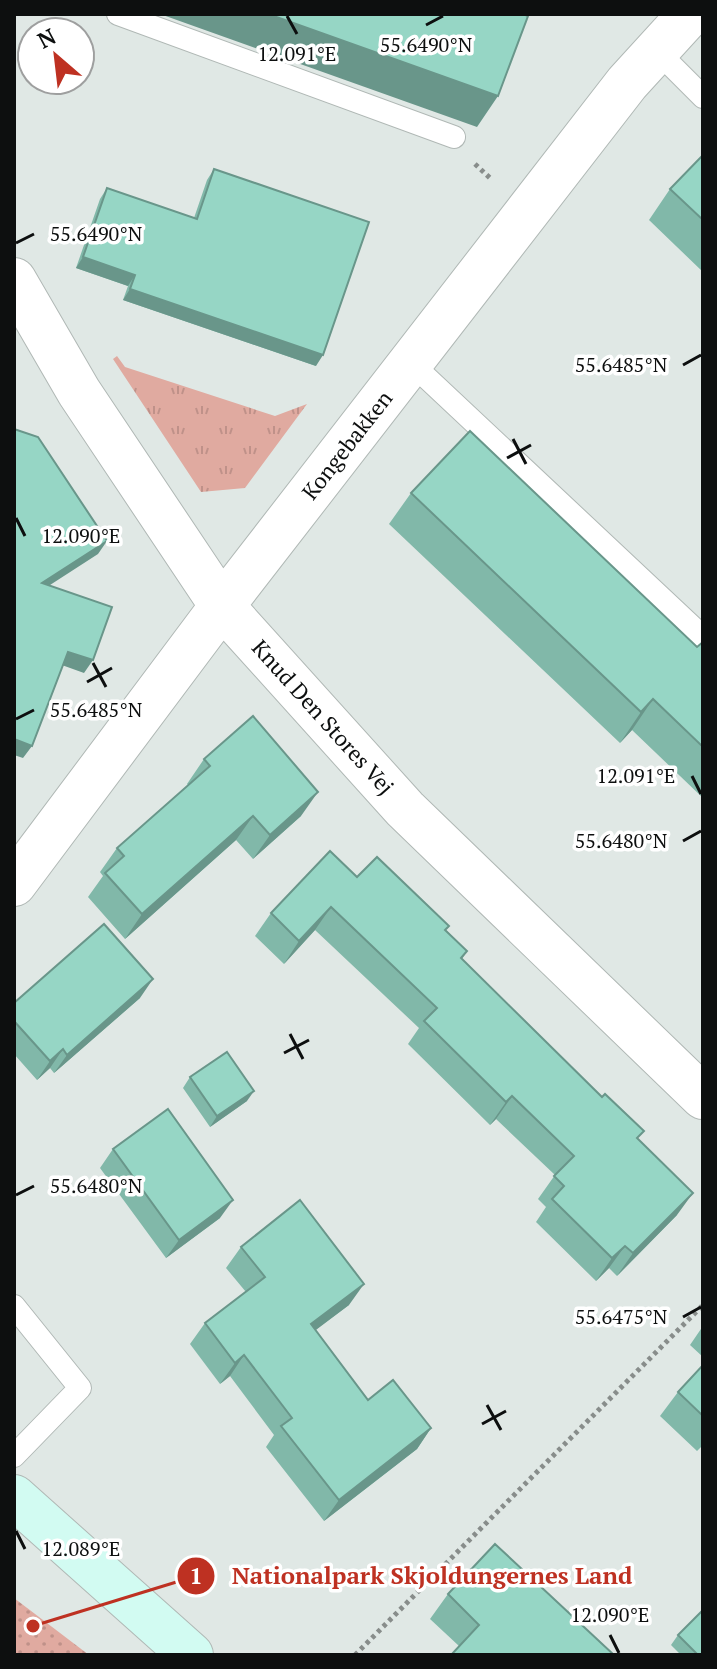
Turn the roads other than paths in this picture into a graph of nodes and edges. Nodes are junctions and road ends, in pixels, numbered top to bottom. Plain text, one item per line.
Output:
1 (118, 14) edge
2 (690, 14) edge
3 (657, 51) junction
4 (703, 97) edge
5 (454, 137) road end
6 (14, 280) edge
7 (411, 363) junction
8 (222, 606) junction
9 (703, 637) edge
10 (14, 884) edge
11 (703, 1097) edge
12 (14, 1306) edge
13 (14, 1456) edge
14 (14, 1497) edge
15 (191, 1655) edge

1 - 5 lane
2 - 3 street, Kongebakken
3 - 4 lane
3 - 7 street, Kongebakken
6 - 8 street, Knud Den Stores Vej
7 - 8 street, Kongebakken
7 - 9 lane
8 - 10 street, Kongebakken
8 - 11 street, Knud Den Stores Vej
12 - 13 lane
14 - 15 main road

